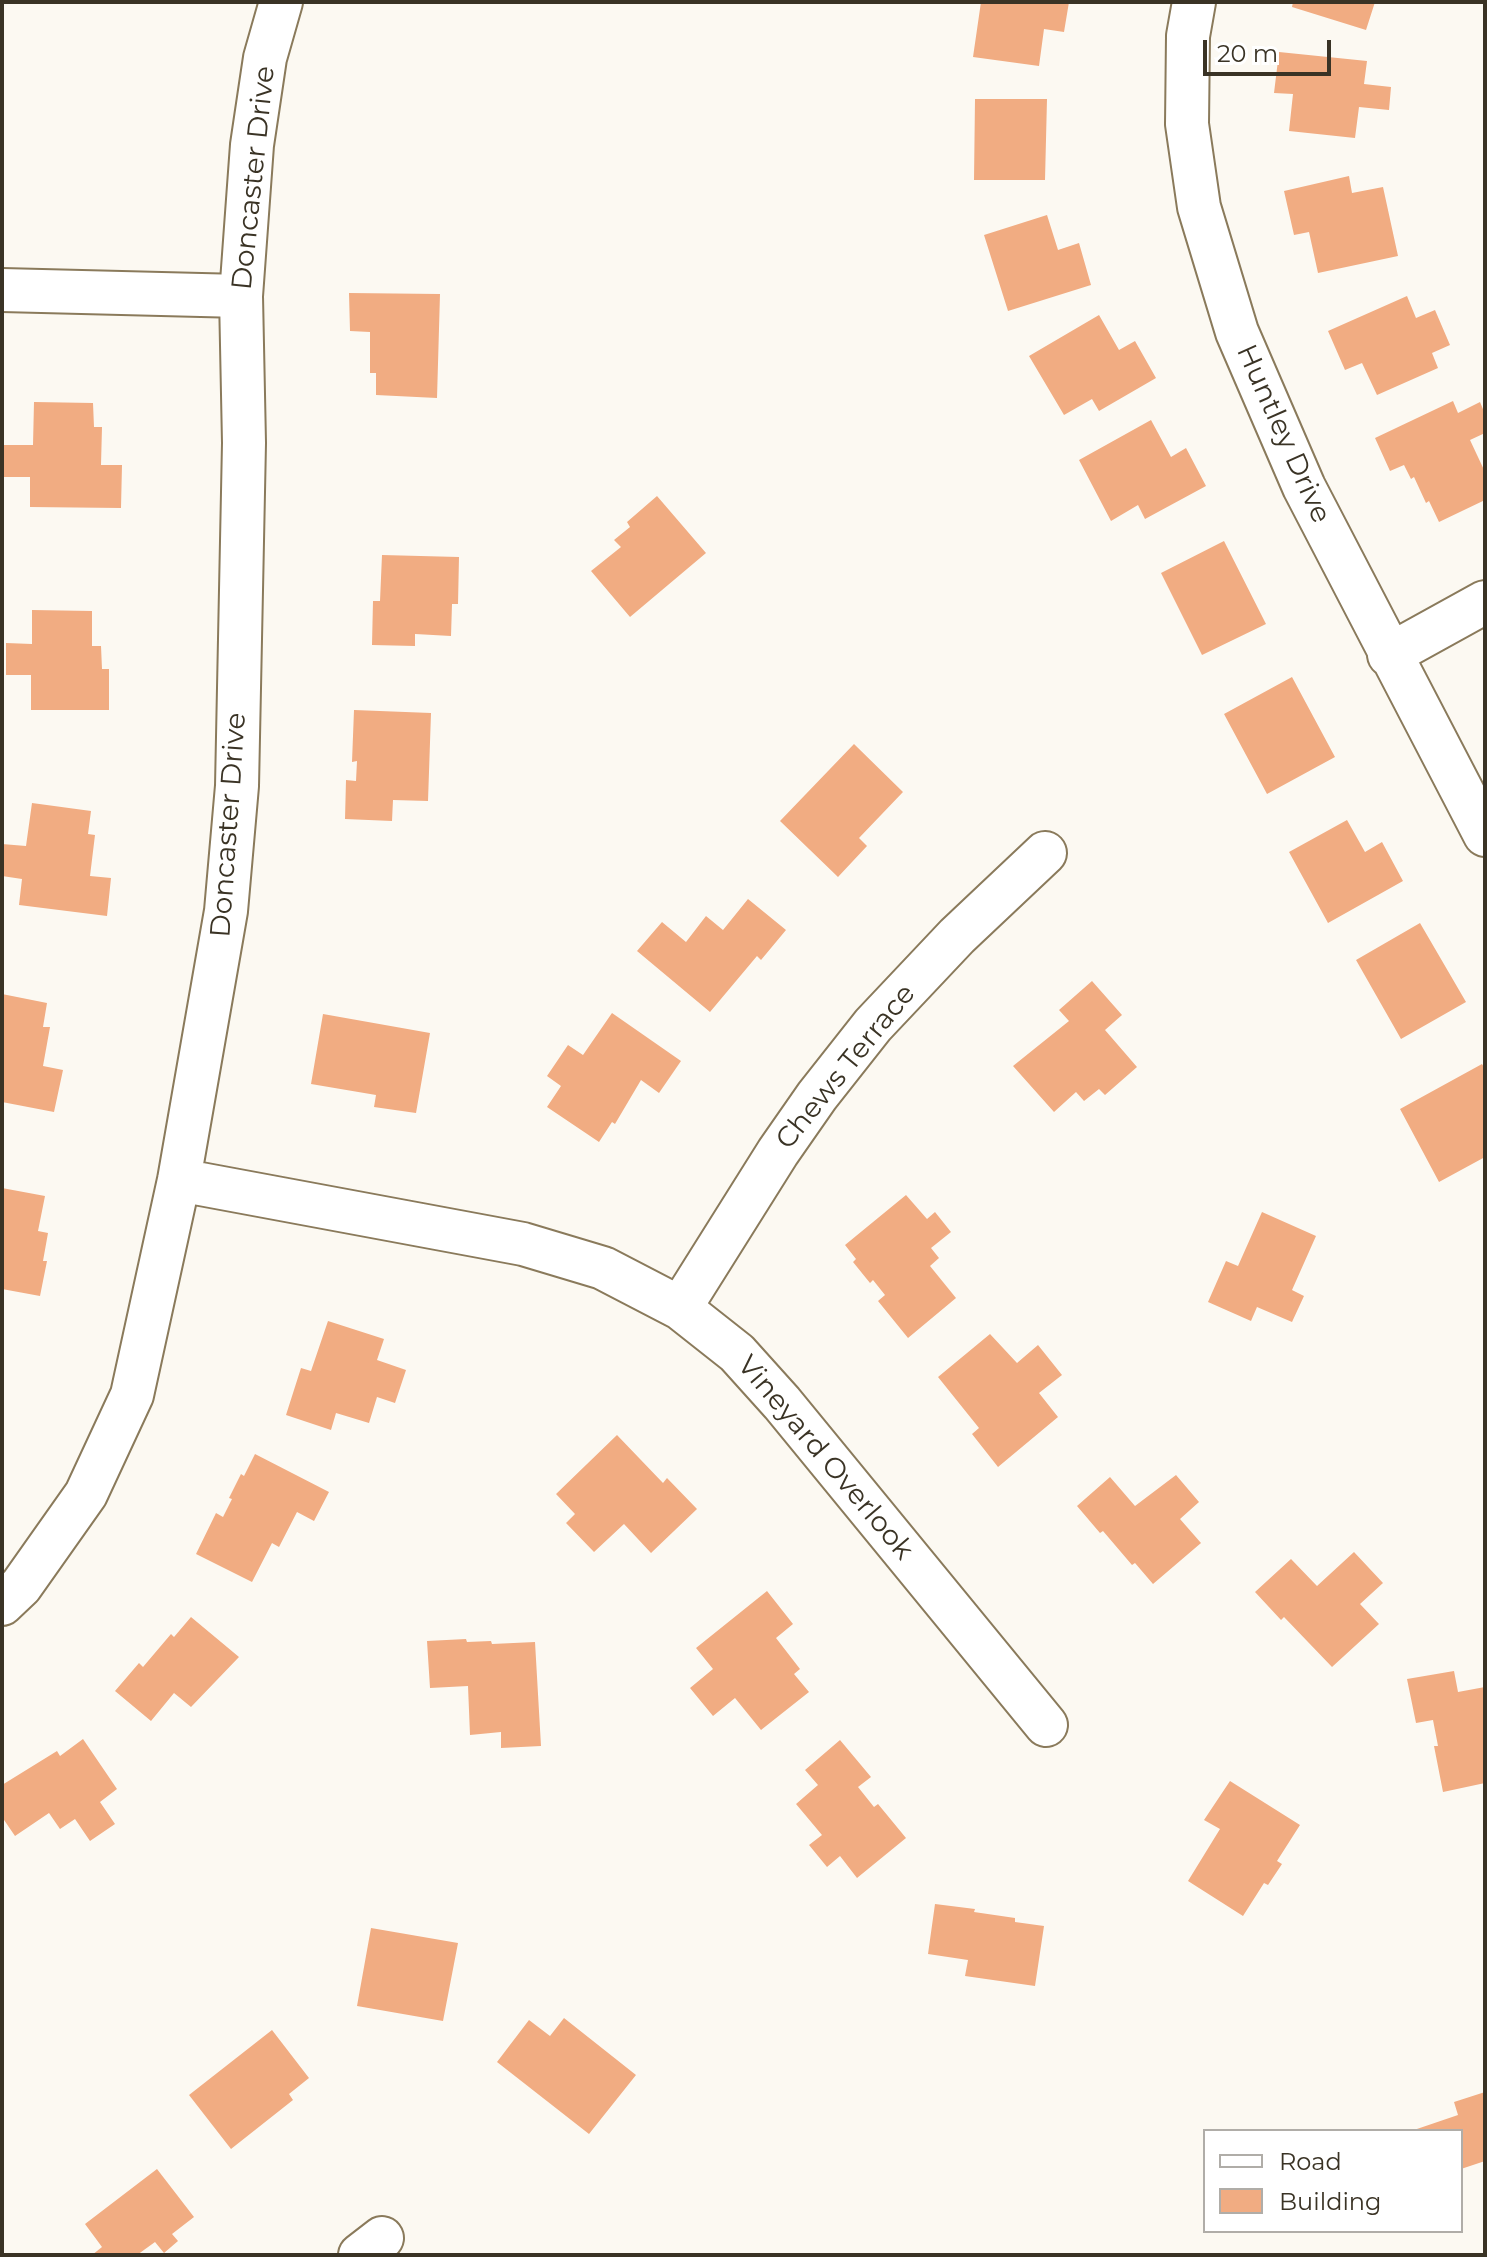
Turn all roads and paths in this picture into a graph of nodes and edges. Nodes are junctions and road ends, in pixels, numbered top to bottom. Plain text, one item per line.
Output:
1 (281, 2) edge
2 (1194, 2) edge
3 (2, 290) edge
4 (241, 296) junction
5 (1485, 602) edge
6 (1389, 655) junction
7 (1485, 835) edge
8 (1045, 853) dead end
9 (179, 1180) junction
10 (680, 1308) junction
11 (2, 1604) edge
12 (1046, 1725) dead end

1 - 4 street, Doncaster Drive
2 - 6 street, Huntley Drive
3 - 4 street
4 - 9 street, Doncaster Drive
5 - 6 street
6 - 7 street, Huntley Drive
8 - 10 street, Chews Terrace
9 - 10 street, Vineyard Overlook
9 - 11 street, Doncaster Drive
10 - 12 street, Vineyard Overlook

